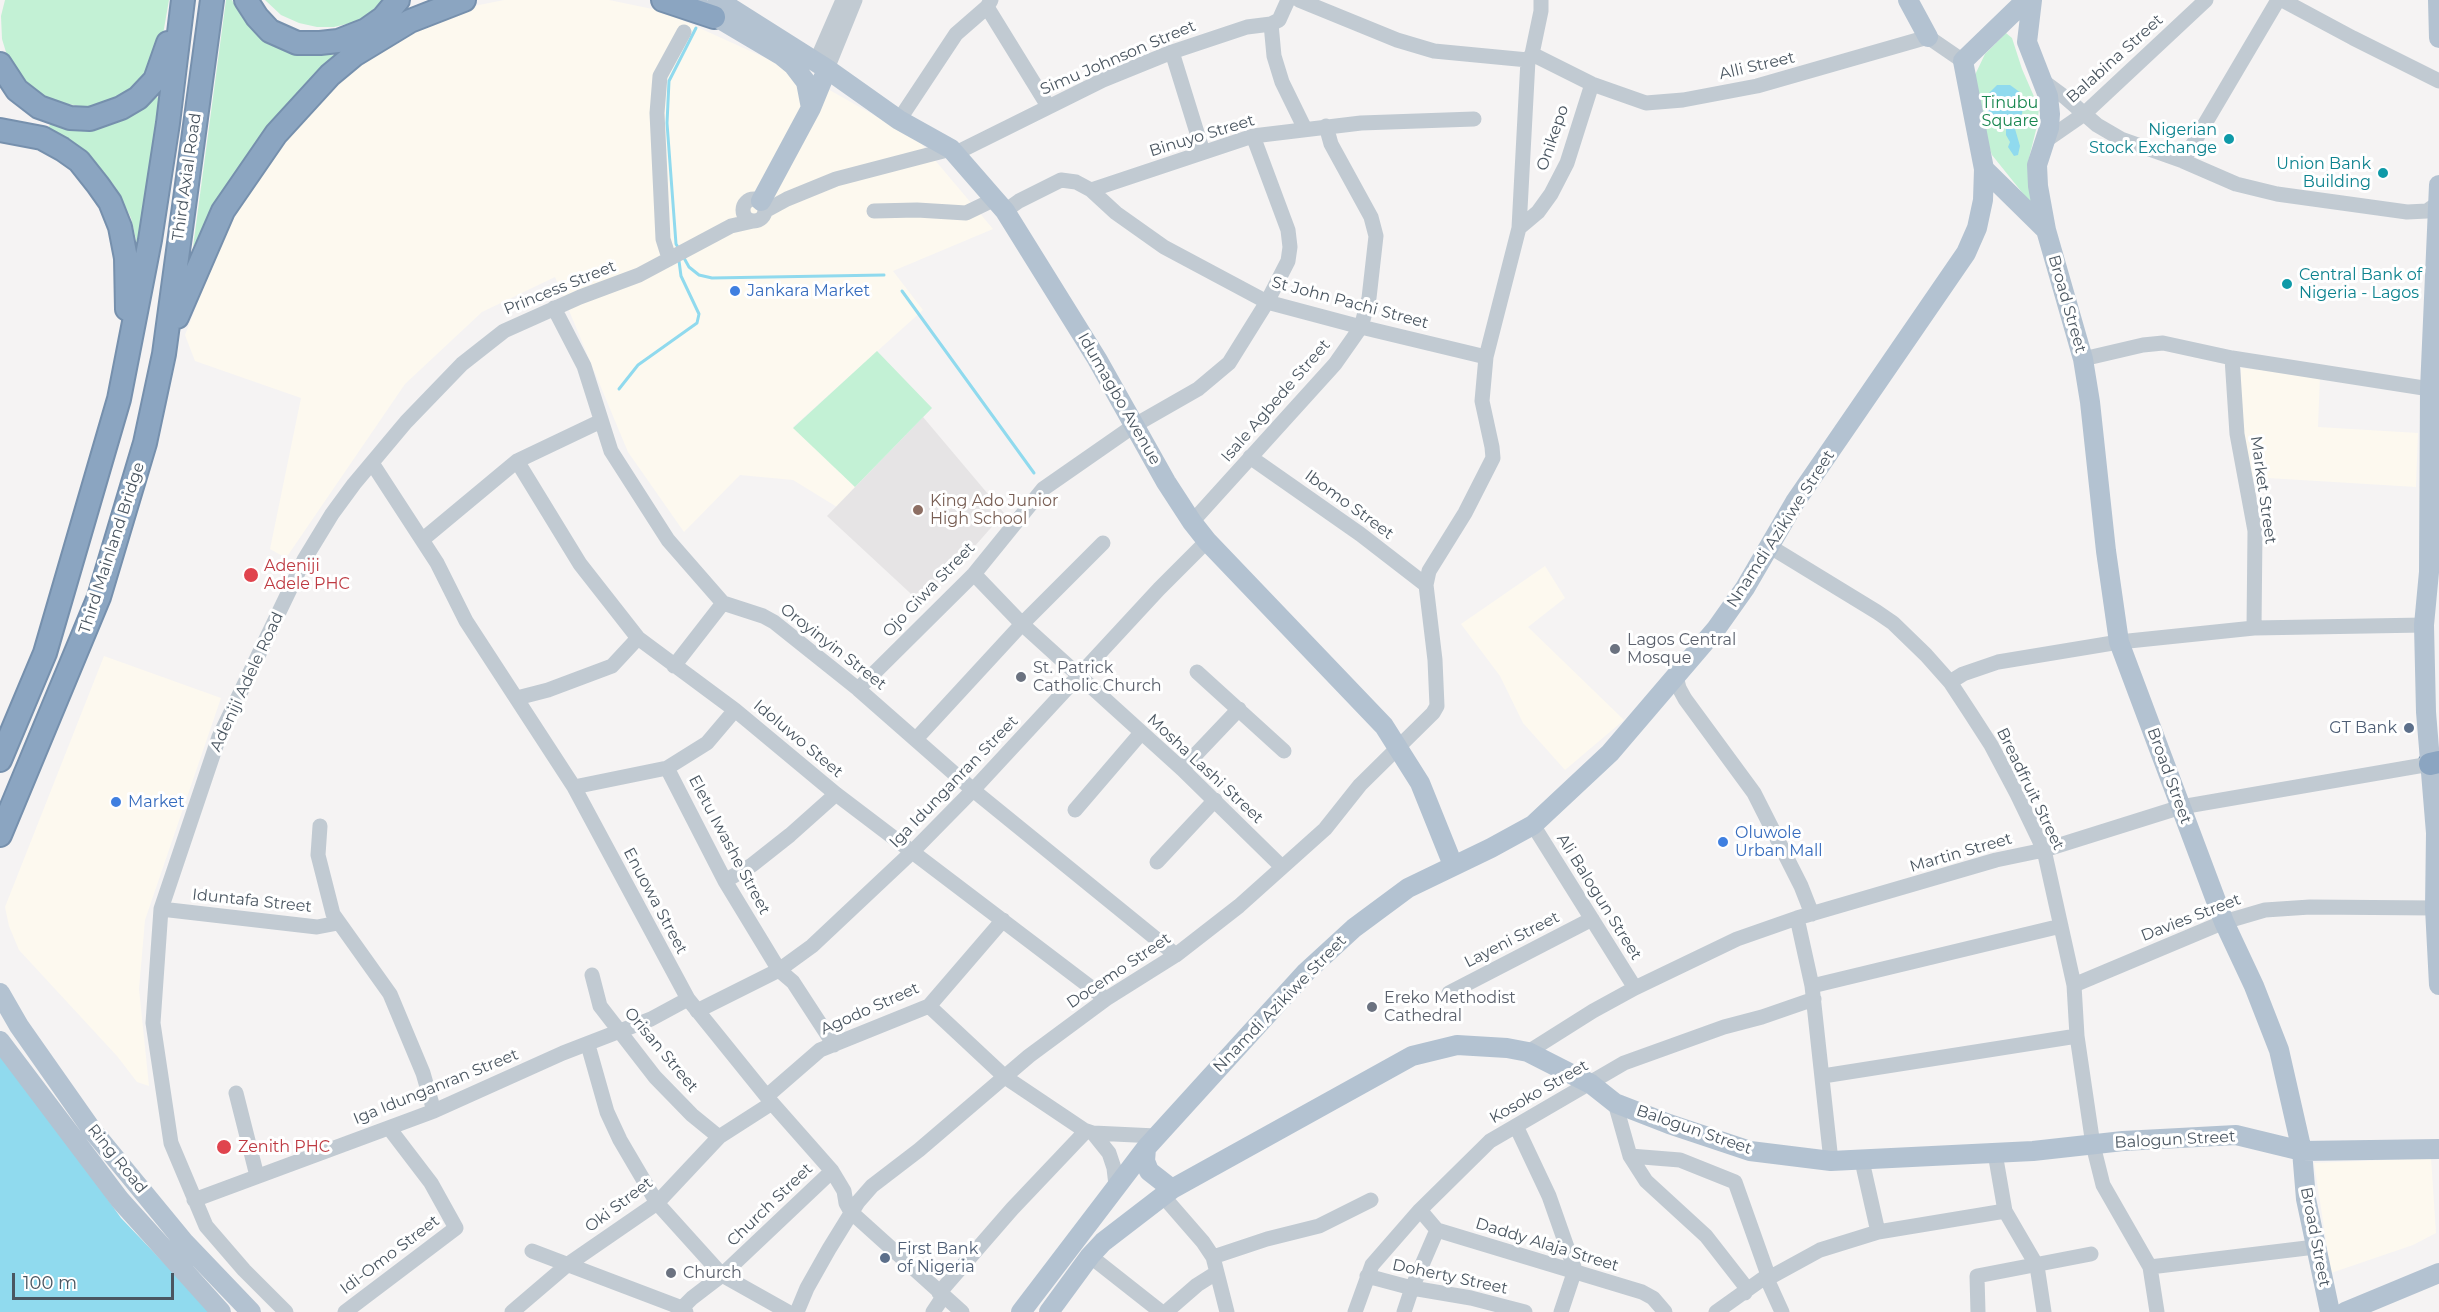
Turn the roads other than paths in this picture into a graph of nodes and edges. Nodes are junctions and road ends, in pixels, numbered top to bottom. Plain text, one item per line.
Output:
1 (176, 0) edge
2 (183, 0) edge
3 (212, 0) edge
4 (246, 0) edge
5 (398, 0) edge
6 (464, 0) edge
7 (663, 0) edge
8 (689, 0) edge
9 (843, 0) edge
10 (855, 0) edge
11 (1288, 0) edge
12 (1299, 0) edge
13 (1541, 0) edge
14 (1908, 0) edge
15 (2026, 0) edge
16 (2032, 0) edge
17 (2206, 0) edge
18 (2280, 0) edge
19 (2438, 0) edge
20 (989, 3) edge
21 (716, 9) edge
22 (1271, 24) junction
23 (684, 32) dead end
24 (1928, 37) junction
25 (2439, 38) edge
26 (1172, 52) junction
27 (1530, 57) junction
28 (1964, 61) junction
29 (0, 64) edge
30 (821, 65) junction
31 (2043, 81) junction
32 (2439, 81) edge
33 (1592, 84) junction
34 (1048, 106) junction
35 (811, 108) junction
36 (2084, 114) junction
37 (1474, 119) dead end
38 (899, 120) junction
39 (1326, 126) junction
40 (1305, 129) junction
41 (0, 130) edge
42 (1253, 136) junction
43 (2045, 141) junction
44 (953, 151) junction
45 (1203, 152) junction
46 (2183, 161) junction
47 (1984, 169) junction
48 (1091, 190) junction
49 (2438, 194) edge
50 (1000, 205) junction
51 (763, 206) junction
52 (742, 209) junction
53 (874, 211) dead end
54 (753, 222) junction
55 (732, 226) junction
56 (1519, 228) junction
57 (2046, 230) junction
58 (669, 258) junction
59 (1267, 302) junction
60 (554, 308) junction
61 (1361, 327) junction
62 (130, 337) junction
63 (164, 352) junction
64 (1486, 357) junction
65 (2232, 358) junction
66 (2083, 359) junction
67 (2430, 389) junction
68 (601, 421) junction
69 (1135, 424) junction
70 (1250, 457) junction
71 (517, 461) junction
72 (372, 463) junction
73 (1192, 522) junction
74 (422, 540) junction
75 (1207, 541) junction
76 (1103, 543) dead end
77 (1769, 546) junction
78 (974, 574) junction
79 (1426, 585) junction
80 (723, 603) junction
81 (1022, 624) junction
82 (2424, 625) junction
83 (2254, 627) junction
84 (639, 638) junction
85 (2119, 642) junction
86 (674, 666) junction
87 (1197, 672) dead end
88 (1079, 676) junction
89 (1676, 676) junction
90 (1950, 682) junction
91 (858, 689) junction
92 (517, 698) junction
93 (1239, 709) junction
94 (735, 710) junction
95 (1141, 734) junction
96 (916, 739) junction
97 (1398, 749) junction
98 (1284, 752) dead end
99 (0, 760) edge
100 (2434, 763) edge
101 (668, 768) junction
102 (1182, 769) junction
103 (574, 787) junction
104 (973, 790) junction
105 (836, 794) junction
106 (1215, 800) junction
107 (2181, 807) junction
108 (1075, 810) dead end
109 (1533, 825) junction
110 (320, 826) dead end
111 (0, 835) edge
112 (2044, 850) junction
113 (912, 852) junction
114 (1157, 862) dead end
115 (1453, 865) junction
116 (1282, 867) junction
117 (725, 881) junction
118 (2435, 908) junction
119 (161, 909) junction
120 (1812, 914) junction
121 (1797, 918) junction
122 (1592, 919) junction
123 (1003, 920) junction
124 (2224, 922) junction
125 (338, 923) junction
126 (2061, 926) junction
127 (1176, 955) junction
128 (779, 970) junction
129 (592, 975) dead end
130 (2074, 985) junction
131 (2439, 985) edge
132 (1635, 988) junction
133 (1813, 992) junction
134 (0, 993) edge
135 (1449, 993) dead end
136 (1106, 999) junction
137 (693, 1005) junction
138 (929, 1006) junction
139 (620, 1030) junction
140 (2077, 1036) junction
141 (0, 1041) edge
142 (588, 1045) junction
143 (834, 1045) junction
144 (1528, 1052) junction
145 (1823, 1076) junction
146 (1005, 1077) junction
147 (1591, 1084) junction
148 (236, 1093) dead end
149 (770, 1100) junction
150 (1615, 1103) junction
151 (434, 1111) junction
152 (1516, 1126) junction
153 (389, 1128) junction
154 (1089, 1132) junction
155 (719, 1137) junction
156 (1151, 1142) junction
157 (2093, 1145) junction
158 (2439, 1149) edge
159 (2302, 1151) junction
160 (1995, 1153) junction
161 (1630, 1156) junction
162 (1831, 1161) junction
163 (1862, 1161) junction
164 (831, 1171) junction
165 (257, 1176) junction
166 (1116, 1185) junction
167 (1167, 1193) junction
168 (194, 1200) junction
169 (1371, 1200) dead end
170 (657, 1203) junction
171 (1420, 1210) junction
172 (2005, 1210) junction
173 (851, 1212) junction
174 (1437, 1230) junction
175 (1878, 1232) junction
176 (2315, 1247) junction
177 (532, 1251) dead end
178 (2091, 1254) dead end
179 (1090, 1256) junction
180 (1213, 1257) junction
181 (567, 1265) junction
182 (2037, 1266) junction
183 (2150, 1267) junction
184 (1575, 1270) junction
185 (1216, 1273) junction
186 (2439, 1273) edge
187 (722, 1275) junction
188 (1367, 1276) junction
189 (1768, 1277) junction
190 (1412, 1288) junction
191 (1745, 1293) junction
192 (941, 1295) junction
193 (682, 1311) edge
194 (221, 1312) edge
195 (251, 1312) edge
196 (286, 1312) edge
197 (345, 1312) edge
198 (512, 1312) edge
199 (788, 1312) edge
200 (796, 1312) edge
201 (933, 1312) edge
202 (962, 1312) edge
203 (1021, 1312) edge
204 (1048, 1312) edge
205 (1161, 1312) edge
206 (1166, 1312) edge
207 (1227, 1312) edge
208 (1355, 1312) edge
209 (1404, 1312) edge
210 (1525, 1312) edge
211 (1561, 1312) edge
212 (1665, 1312) edge
213 (1716, 1312) edge
214 (1782, 1312) edge
215 (1978, 1312) edge
216 (2044, 1312) edge
217 (2157, 1312) edge
218 (2330, 1312) edge
219 (2345, 1312) edge

1 - 29 highway
2 - 62 highway, Third Axial Road
3 - 63 highway, Third Axial Road
4 - 5 highway
6 - 63 highway
7 - 21 highway
8 - 21 main road, Idumagbo Avenue
9 - 30 street
10 - 30 street
11 - 22 street
12 - 27 street
13 - 27 street
14 - 24 main road
15 - 28 main road
16 - 31 main road, Broad Street
17 - 36 street, Balabina Street
18 - 32 street
18 - 46 street
19 - 25 main road
20 - 34 street
20 - 38 street
21 - 30 main road, Idumagbo Avenue
21 - 35 main road, Idumagbo Avenue
22 - 26 street, Simu Johnson Street
22 - 40 street
23 - 58 street
24 - 28 street
24 - 33 street, Alli Street
26 - 34 street, Simu Johnson Street
26 - 45 street
27 - 33 street, Alli Street
27 - 56 street
28 - 47 main road, Nnamdi Azikiwe Street
30 - 35 main road
30 - 38 main road, Idumagbo Avenue
31 - 36 street
31 - 43 main road, Broad Street
33 - 56 street, Onikepo
34 - 44 street, Simu Johnson Street
35 - 51 main road
36 - 43 street, Balabina Street
36 - 46 street
37 - 39 street, Binuyo Street
38 - 44 main road, Idumagbo Avenue
39 - 40 street, Binuyo Street
39 - 61 street, Isale Agbede Street
40 - 42 street, Binuyo Street
41 - 62 highway
42 - 45 street, Binuyo Street
42 - 59 street, Ojo Giwa Street
43 - 57 main road, Broad Street
44 - 50 main road, Idumagbo Avenue
44 - 51 street
45 - 48 street, Binuyo Street
46 - 49 street
47 - 57 main road, Broad Street
47 - 77 main road, Nnamdi Azikiwe Street
48 - 50 street
48 - 59 street, St John Pachi Street
49 - 67 main road
50 - 53 street
50 - 69 main road, Idumagbo Avenue
51 - 52 street
51 - 54 street
52 - 54 street
52 - 55 street
54 - 55 street, Princess Street
55 - 58 street, Princess Street
56 - 64 street
57 - 66 main road, Broad Street
58 - 60 street, Princess Street
59 - 61 street, St John Pachi Street
59 - 69 street, Ojo Giwa Street
60 - 68 street
60 - 72 street, Princess Street
61 - 64 street, St John Pachi Street
61 - 70 street, Isale Agbede Street
62 - 99 highway, Third Mainland Bridge
63 - 111 highway, Third Mainland Bridge
64 - 79 street
65 - 66 street
65 - 67 street
65 - 83 street, Market Street
66 - 85 main road, Broad Street
67 - 82 main road
68 - 71 street
68 - 80 street
69 - 73 main road, Idumagbo Avenue
69 - 78 street, Ojo Giwa Street
70 - 73 street, Isale Agbede Street
70 - 79 street, Ibomo Street
71 - 74 street
71 - 84 street, Idoluwo Steet
72 - 74 street, Enuowa Street
72 - 119 street, Adeniji Adele Road
73 - 75 main road, Idumagbo Avenue
74 - 92 street, Enuowa Street
75 - 88 street, Iga Idunganran Street
75 - 97 main road, Idumagbo Avenue
76 - 81 street
77 - 89 main road, Nnamdi Azikiwe Street
77 - 90 street, Breadfruit Street
78 - 81 street, Mosha Lashi Street
78 - 91 street, Ojo Giwa Street
79 - 97 street, Docemo Street
80 - 86 street
80 - 91 street, Oroyinyin Street
81 - 88 street, Mosha Lashi Street
81 - 96 street
82 - 83 street
82 - 100 main road
83 - 85 street
84 - 86 street, Idoluwo Steet
84 - 92 street
85 - 90 street
85 - 107 main road, Broad Street
86 - 94 street, Idoluwo Steet
87 - 93 street
88 - 95 street, Mosha Lashi Street
88 - 104 street, Iga Idunganran Street
89 - 109 main road, Nnamdi Azikiwe Street
89 - 120 street
90 - 112 street, Breadfruit Street
91 - 96 street, Oroyinyin Street
92 - 103 street, Enuowa Street
93 - 98 street
93 - 102 street
94 - 101 street
94 - 105 street, Idoluwo Steet
95 - 102 street, Mosha Lashi Street
95 - 108 street
96 - 104 street, Oroyinyin Street
97 - 115 main road, Idumagbo Avenue
97 - 116 street, Docemo Street
100 - 107 street, Martin Street
100 - 118 main road
101 - 103 street
101 - 117 street, Eletu Iwashe Street
102 - 106 street, Mosha Lashi Street
103 - 137 street, Enuowa Street
104 - 113 street, Iga Idunganran Street
104 - 127 street, Oroyinyin Street
105 - 113 street, Idoluwo Steet
105 - 117 street
106 - 114 street
106 - 116 street, Mosha Lashi Street
107 - 112 street, Martin Street
107 - 124 main road, Broad Street
109 - 115 main road, Nnamdi Azikiwe Street
109 - 122 street, Ali Balogun Street
110 - 125 street
112 - 120 street, Martin Street
112 - 126 street, Breadfruit Street
113 - 123 street, Idoluwo Steet
113 - 128 street, Iga Idunganran Street
115 - 156 main road, Nnamdi Azikiwe Street
116 - 127 street, Docemo Street
117 - 128 street, Eletu Iwashe Street
118 - 124 street, Davies Street
118 - 131 main road
119 - 125 street, Iduntafa Street
119 - 168 street, Adeniji Adele Road
120 - 121 street, Martin Street
121 - 132 street, Martin Street
121 - 133 street
122 - 132 street, Ali Balogun Street
122 - 135 street, Layeni Street
123 - 136 street, Idoluwo Steet
123 - 138 street, Agodo Street
124 - 130 street, Davies Street
124 - 159 main road, Broad Street
125 - 151 street
126 - 130 street, Breadfruit Street
126 - 133 street, Kosoko Street
127 - 136 street, Docemo Street
128 - 137 street, Iga Idunganran Street
128 - 143 street, Eletu Iwashe Street
129 - 139 street, Orisan Street
130 - 140 street, Breadfruit Street
132 - 144 street, Martin Street
133 - 145 street
133 - 147 street, Kosoko Street
134 - 195 main road, Ring Road
136 - 146 street, Docemo Street
137 - 139 street, Iga Idunganran Street
137 - 149 street, Enuowa Street
138 - 143 street, Agodo Street
138 - 146 street
139 - 142 street, Iga Idunganran Street
139 - 155 street, Orisan Street
140 - 145 street
140 - 157 street, Breadfruit Street
141 - 194 main road, Ring Road
142 - 151 street, Iga Idunganran Street
142 - 170 street
143 - 149 street, Agodo Street
144 - 147 main road, Balogun Street
144 - 167 main road, Balogun Street
145 - 162 street
146 - 154 street
146 - 173 street, Docemo Street
147 - 150 main road, Balogun Street
147 - 152 street, Kosoko Street
148 - 165 street
149 - 155 street, Oki Street
149 - 164 street, Enuowa Street
150 - 161 street
150 - 162 main road, Balogun Street
151 - 153 street, Iga Idunganran Street
152 - 171 street, Kosoko Street
152 - 184 street
153 - 165 street, Iga Idunganran Street
153 - 197 street, Idi-Omo Street
154 - 156 street
154 - 166 street
154 - 192 street
155 - 170 street, Oki Street
156 - 166 main road, Nnamdi Azikiwe Street
156 - 167 main road
157 - 159 main road, Balogun Street
157 - 160 main road, Balogun Street
157 - 183 street, Breadfruit Street
158 - 159 main road, Balogun Street
159 - 176 main road, Broad Street
160 - 163 main road, Balogun Street
160 - 172 street
161 - 189 street
161 - 191 street
162 - 163 main road, Balogun Street
163 - 175 street
164 - 173 street, Enuowa Street
164 - 187 street, Church Street
165 - 168 street, Iga Idunganran Street
166 - 203 main road, Nnamdi Azikiwe Street
167 - 179 main road, Balogun Street
167 - 180 street
168 - 196 street, Adeniji Adele Road
169 - 180 street
170 - 181 street, Oki Street
170 - 187 street
171 - 174 street
171 - 188 street, Kosoko Street
172 - 175 street
172 - 182 street
173 - 192 street, Enuowa Street
173 - 200 street, Docemo Street
174 - 184 street, Daddy Alaja Street
174 - 190 street
175 - 189 street
176 - 183 street
176 - 218 main road, Broad Street
177 - 181 street
178 - 182 street
179 - 204 main road, Balogun Street
179 - 205 street
180 - 185 street
181 - 193 street
181 - 198 street, Oki Street
182 - 215 street
182 - 216 street
183 - 217 street
184 - 211 street
184 - 212 street, Daddy Alaja Street
185 - 206 street
185 - 207 street
186 - 219 main road
187 - 193 street, Church Street
187 - 199 street
188 - 190 street, Doherty Street
188 - 208 street, Kosoko Street
189 - 191 street
189 - 214 street
190 - 209 street
190 - 210 street, Doherty Street
191 - 213 street
192 - 201 street
192 - 202 street, Enuowa Street

